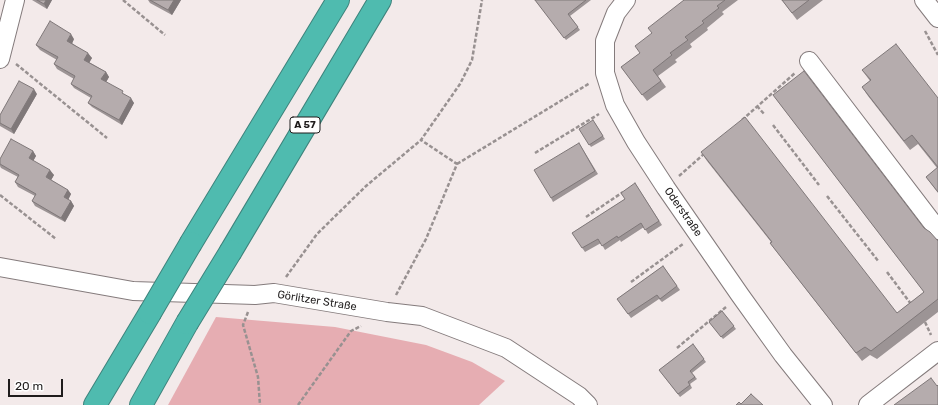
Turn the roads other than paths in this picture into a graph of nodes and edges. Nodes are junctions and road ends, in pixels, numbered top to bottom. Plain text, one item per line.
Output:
1 (15, 0) edge
2 (338, 0) edge
3 (380, 0) edge
4 (626, 0) edge
5 (924, 0) edge
6 (938, 18) edge
7 (1, 56) edge
8 (809, 61) road end
9 (938, 230) edge
10 (0, 267) edge
11 (938, 351) edge
12 (95, 405) edge
13 (141, 405) edge
14 (588, 405) edge
15 (823, 405) edge
16 (868, 405) edge

1 - 7 street
2 - 12 highway, bridge
3 - 13 highway, A 57, bridge
4 - 15 street, Oderstraße
5 - 6 street
8 - 9 street
10 - 14 street, Görlitzer Straße
11 - 16 street

